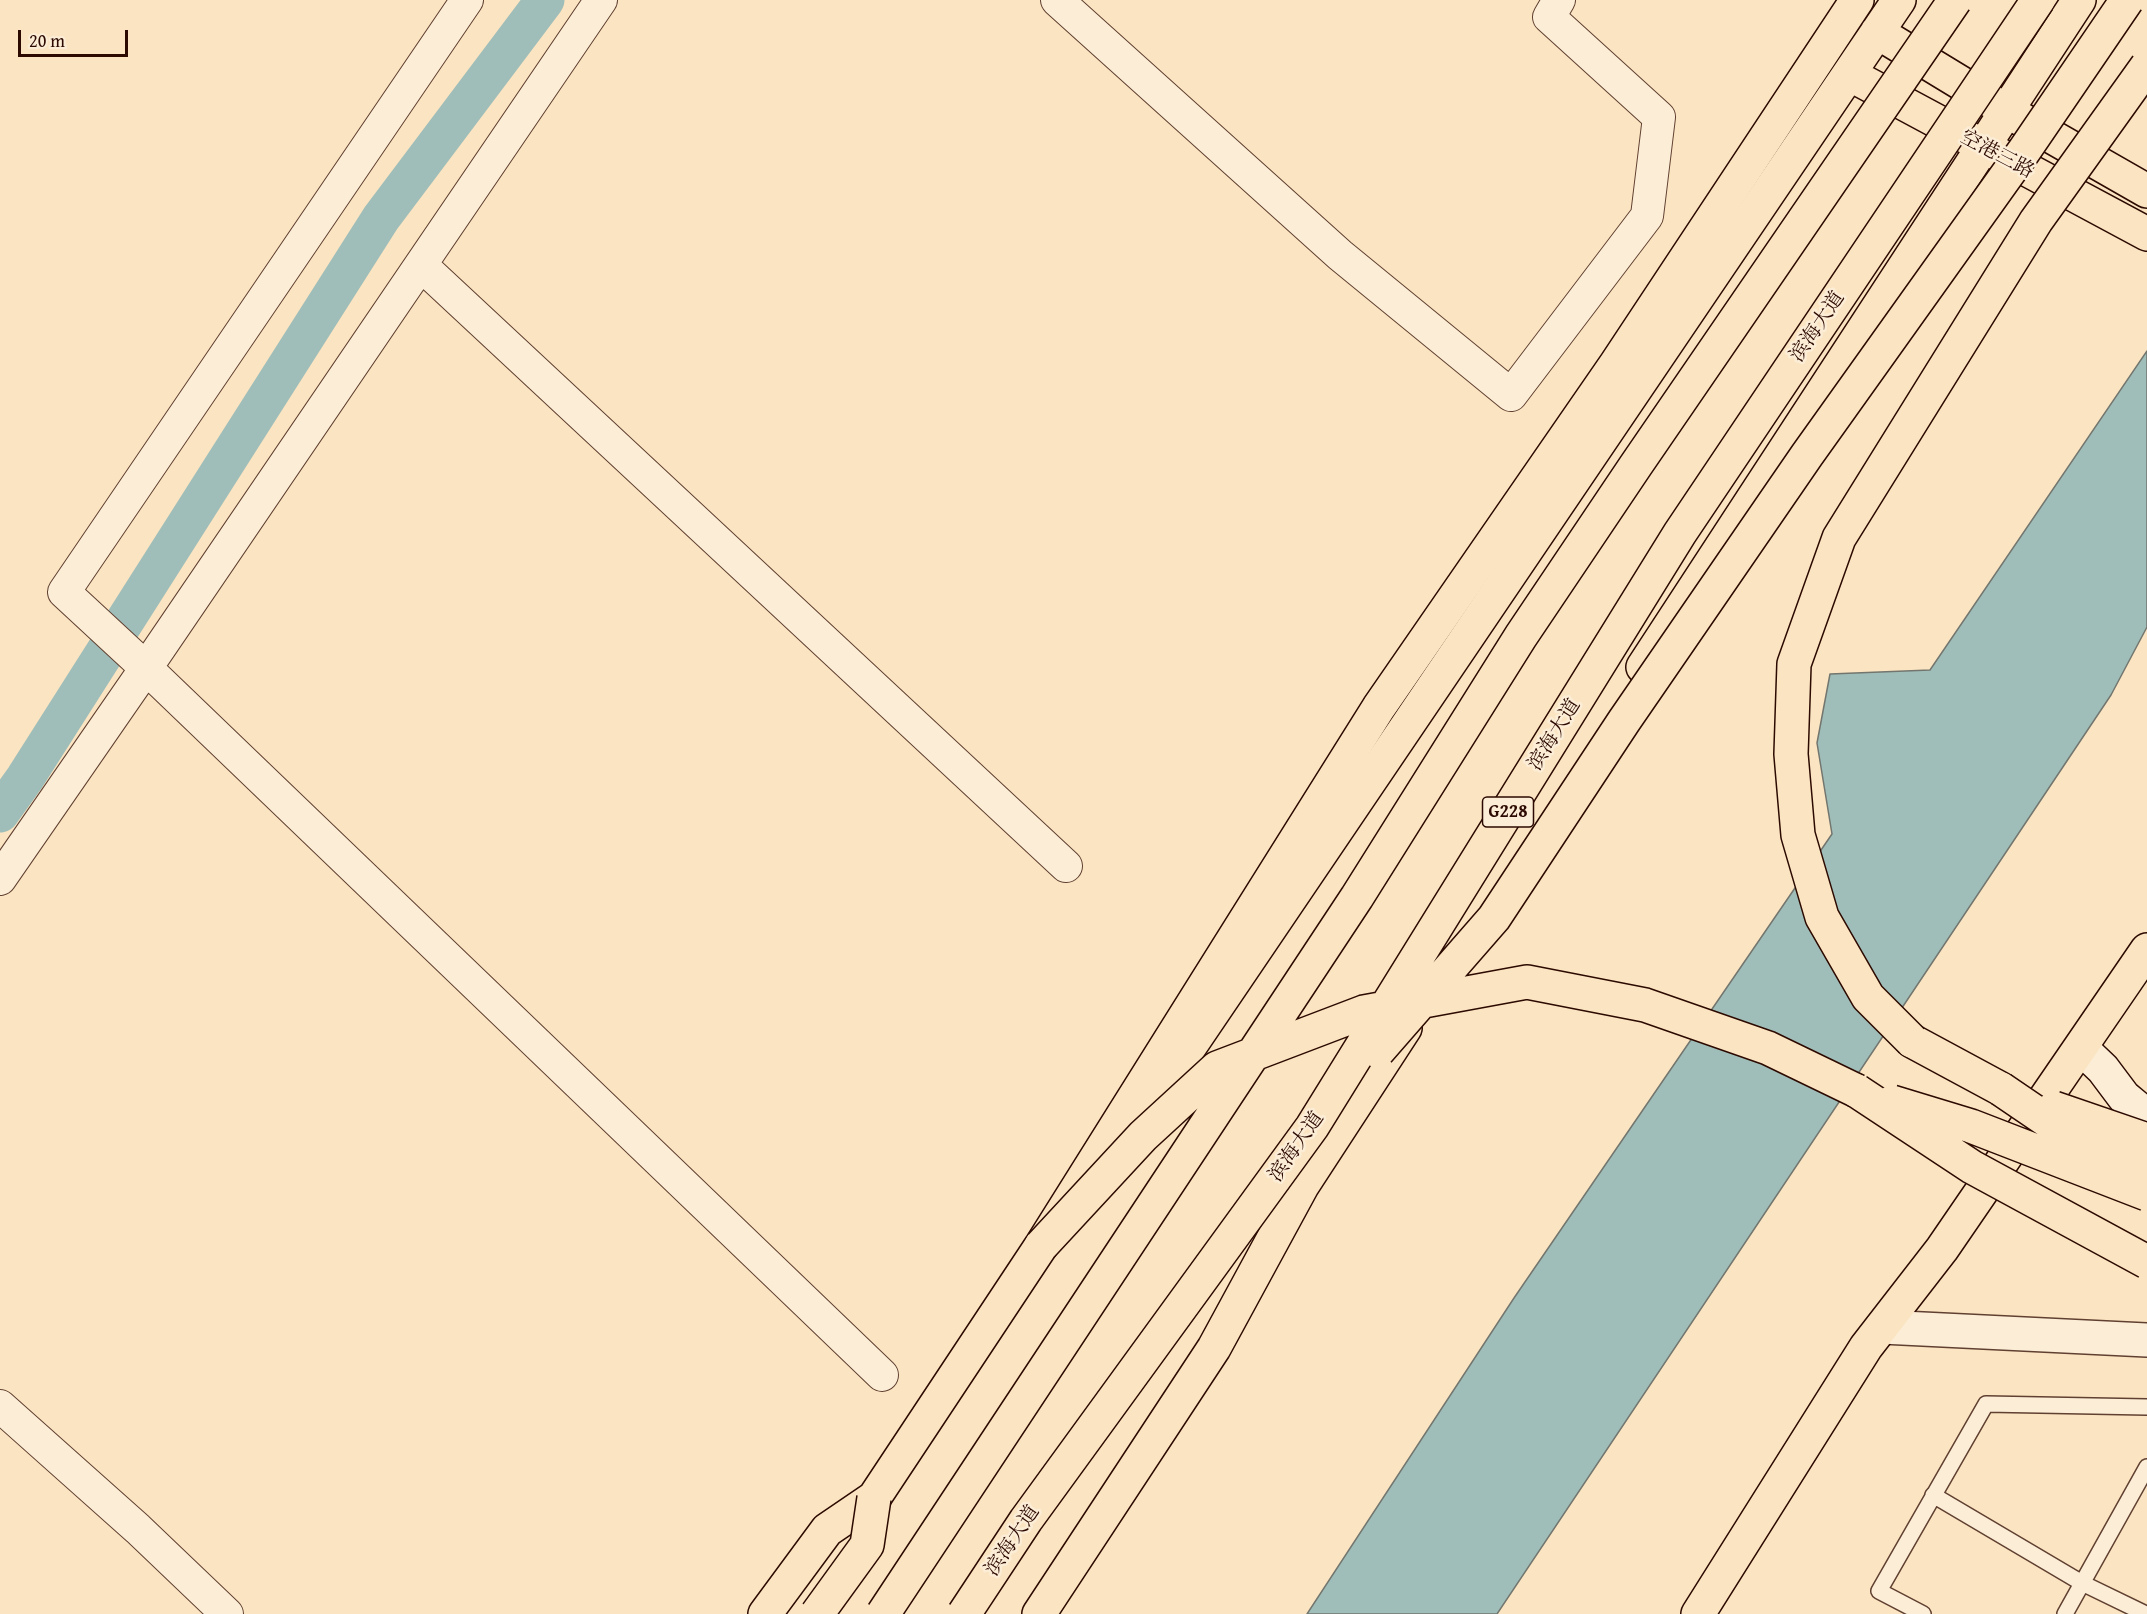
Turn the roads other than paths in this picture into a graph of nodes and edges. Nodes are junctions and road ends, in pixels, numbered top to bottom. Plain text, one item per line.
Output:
1 (467, 0) edge
2 (601, 0) edge
3 (1057, 0) edge
4 (1560, 0) edge
5 (1857, 0) edge
6 (1899, 0) edge
7 (1955, 0) edge
8 (2038, 0) edge
9 (2079, 0) edge
10 (2127, 0) edge
11 (1877, 32) junction
12 (2147, 66) edge
13 (1849, 74) junction
14 (2007, 111) junction
15 (1983, 147) junction
16 (2147, 191) edge
17 (2147, 234) edge
18 (421, 265) junction
19 (139, 662) junction
20 (1066, 866) dead end
21 (0, 879) edge
22 (2147, 950) edge
23 (2081, 1048) junction
24 (2001, 1089) junction
25 (1857, 1091) junction
26 (2147, 1116) edge
27 (2028, 1125) junction
28 (1312, 1127) junction
29 (2147, 1140) edge
30 (2147, 1174) edge
31 (2147, 1194) edge
32 (1041, 1246) junction
33 (2147, 1262) edge
34 (1882, 1327) junction
35 (2147, 1340) edge
36 (882, 1375) dead end
37 (0, 1406) edge
38 (2147, 1407) edge
39 (2147, 1467) edge
40 (1933, 1495) junction
41 (874, 1498) junction
42 (2082, 1583) junction
43 (227, 1614) edge
44 (765, 1614) edge
45 (805, 1614) edge
46 (817, 1614) edge
47 (883, 1614) edge
48 (964, 1614) edge
49 (1039, 1614) edge
50 (1698, 1614) edge
51 (1923, 1614) edge
52 (2065, 1614) edge
53 (2146, 1614) edge

1 - 19 street
2 - 18 street
3 - 4 street
5 - 32 main road, bridge
6 - 11 main road
7 - 47 main road, bridge
8 - 28 main road, 滨海大道 / G228, bridge
9 - 14 main road
10 - 28 main road, bridge
11 - 13 main road
11 - 14 main road
12 - 24 main road, bridge
13 - 15 main road, 空港三路
13 - 45 main road
14 - 15 main road
14 - 16 main road
15 - 17 main road, 空港三路
15 - 49 main road
18 - 19 street
18 - 20 street
19 - 21 street
19 - 36 street
22 - 23 main road
23 - 26 street
23 - 27 main road
24 - 29 main road, bridge
24 - 30 main road, bridge
25 - 31 main road, bridge
25 - 32 main road, bridge
25 - 33 main road, bridge
27 - 30 main road
27 - 34 main road
28 - 48 main road, 滨海大道 / G228, bridge
32 - 41 main road
34 - 35 street
34 - 50 main road
37 - 43 street
38 - 40 lane
39 - 42 lane
40 - 42 lane
40 - 51 lane
41 - 44 main road
41 - 46 main road, bridge
42 - 52 lane
42 - 53 lane

